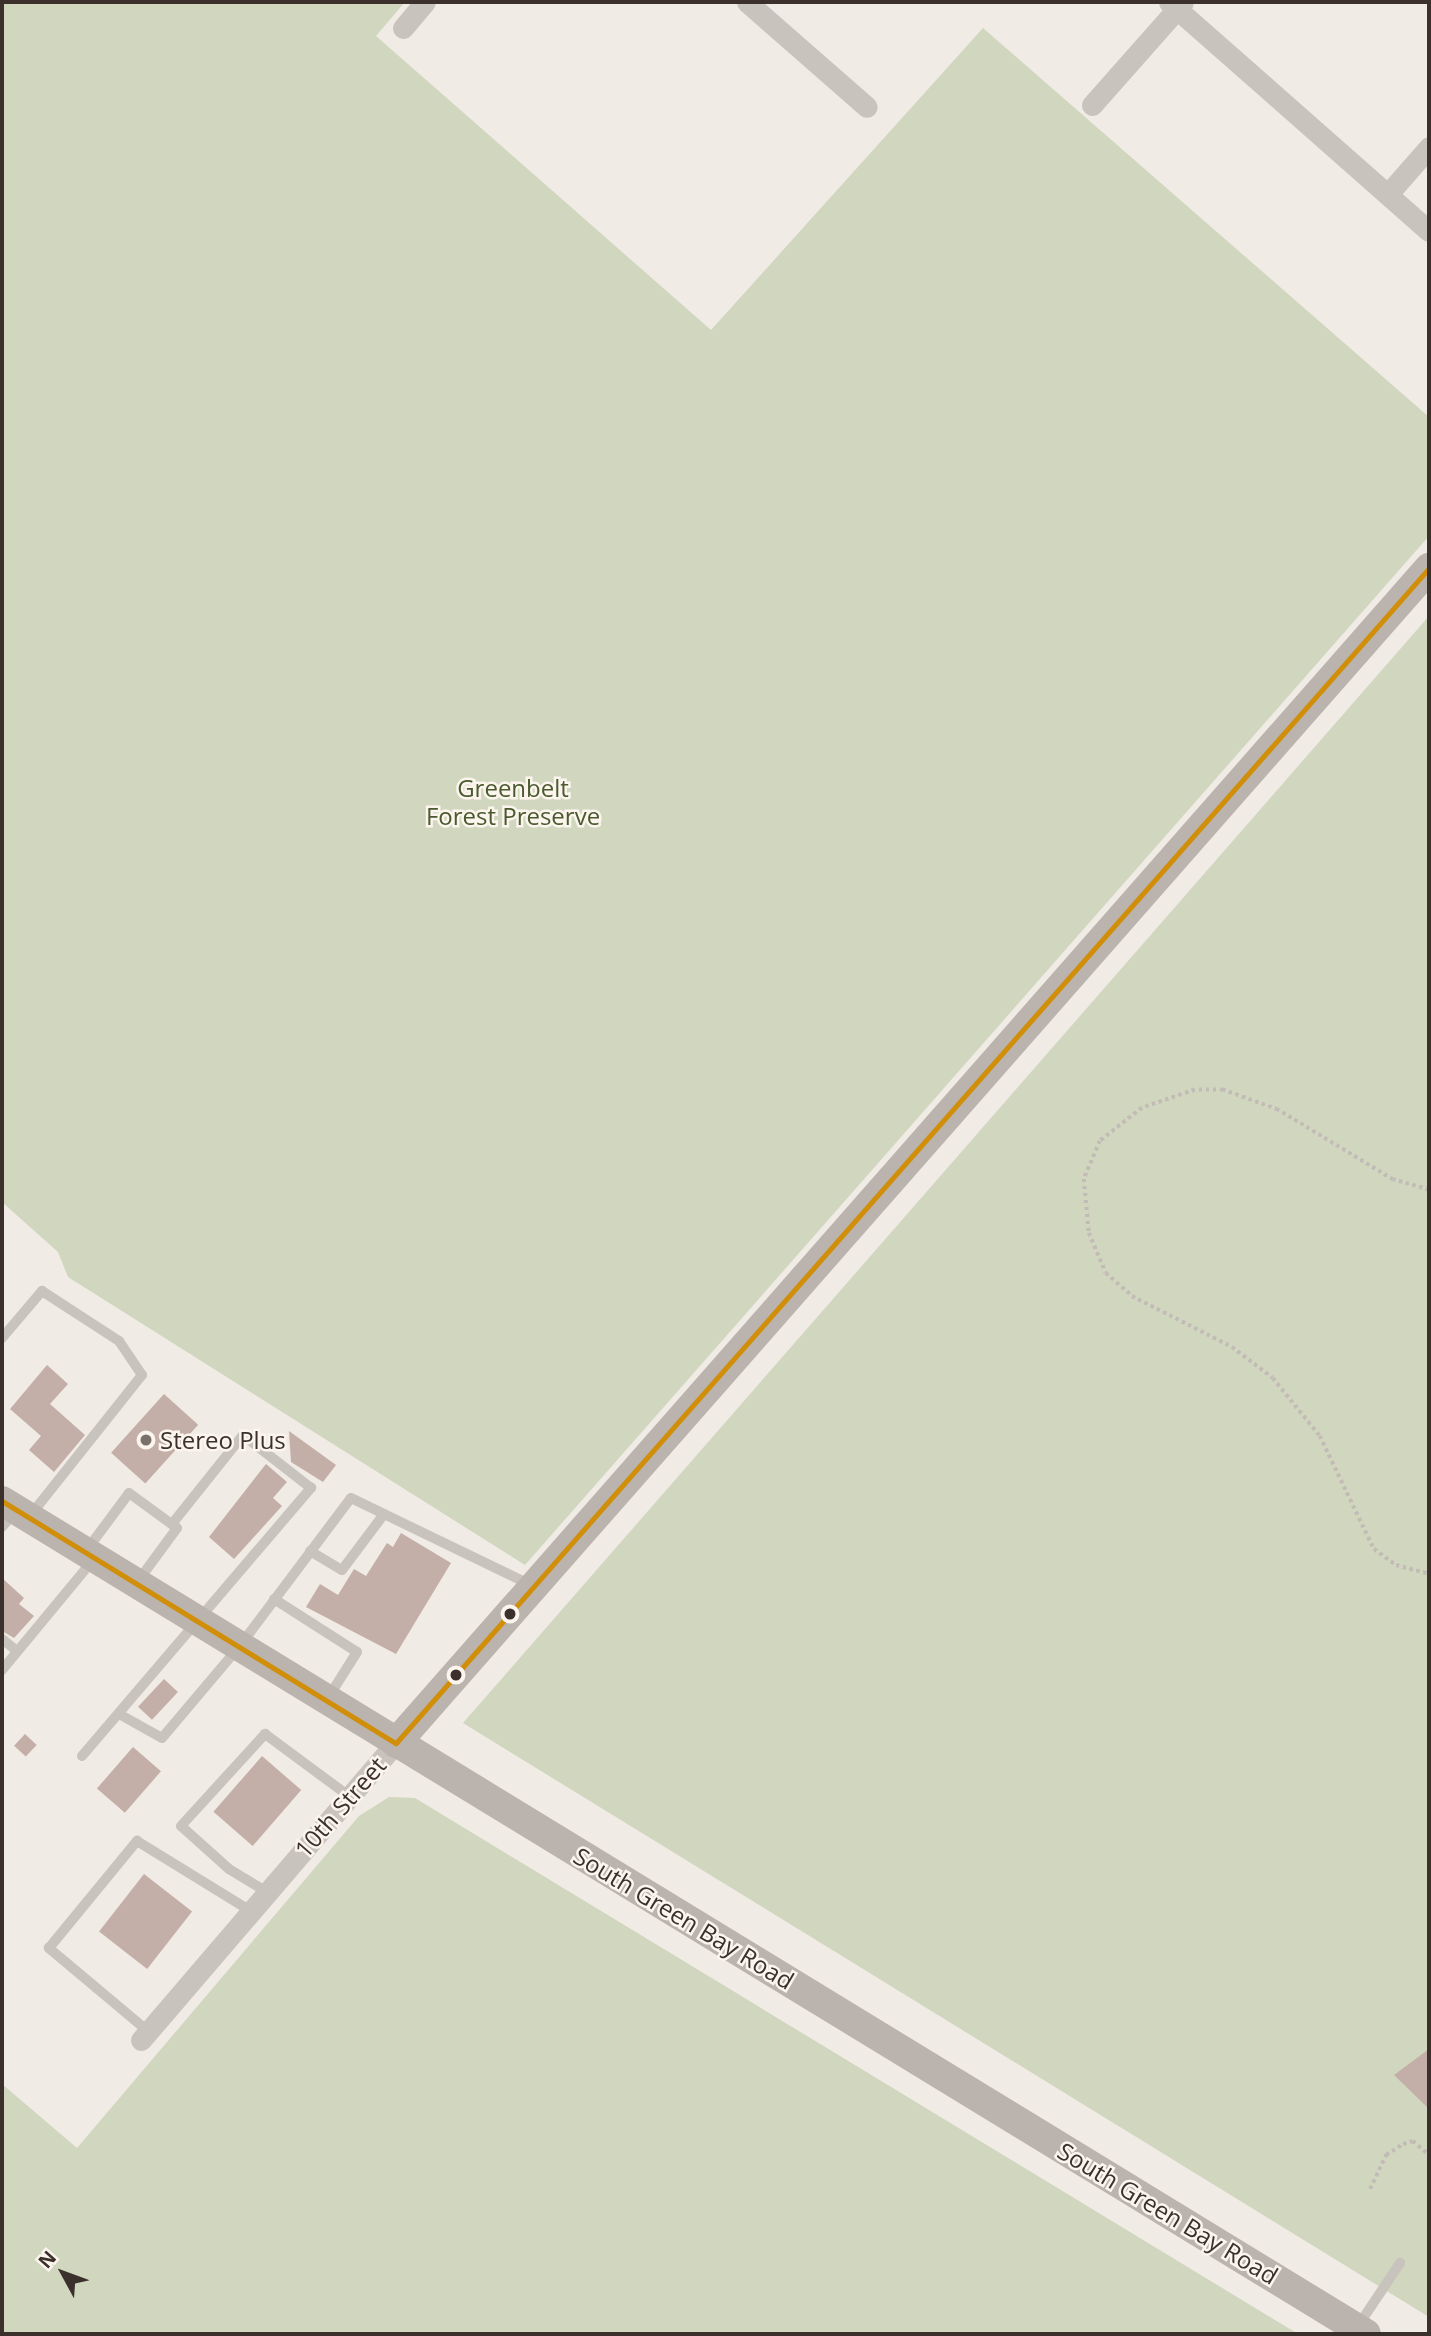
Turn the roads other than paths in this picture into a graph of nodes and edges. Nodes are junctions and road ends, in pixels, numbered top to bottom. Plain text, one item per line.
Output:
1 (425, 2) edge
2 (747, 2) edge
3 (1176, 4) edge
4 (403, 28) dead end
5 (1092, 105) dead end
6 (867, 107) dead end
7 (1429, 147) edge
8 (1388, 194) junction
9 (1429, 231) edge
10 (1429, 568) edge
11 (2, 1338) edge
12 (12, 1514) edge
13 (384, 1514) junction
14 (172, 1524) junction
15 (310, 1551) junction
16 (90, 1555) junction
17 (137, 1583) junction
18 (533, 1586) junction
19 (274, 1600) junction
20 (201, 1623) junction
21 (2, 1639) edge
22 (239, 1647) junction
23 (17, 1651) junction
24 (2, 1670) edge
25 (327, 1700) junction
26 (119, 1714) junction
27 (396, 1742) junction
28 (82, 1756) dead end
29 (350, 1797) junction
30 (267, 1892) junction
31 (251, 1910) junction
32 (145, 2036) joint
33 (1400, 2263) dead end
34 (1358, 2332) edge

1 - 4 street
2 - 6 street
3 - 5 street
3 - 8 street
7 - 8 street
8 - 9 street
10 - 18 street, 10th Street
11 - 12 lane
12 - 16 street, South Green Bay Road
13 - 15 lane
13 - 15 lane
13 - 18 lane
14 - 16 lane
14 - 17 lane
14 - 20 lane
15 - 19 lane
16 - 17 street, South Green Bay Road
16 - 23 lane
17 - 20 street, South Green Bay Road
18 - 27 street, 10th Street
19 - 22 lane
19 - 25 lane
20 - 22 street, South Green Bay Road
20 - 26 lane
21 - 23 lane
22 - 25 street, South Green Bay Road
22 - 26 lane
23 - 24 lane
25 - 27 street, South Green Bay Road
26 - 28 lane
27 - 29 street, 10th Street
27 - 34 street, South Green Bay Road
29 - 30 street, 10th Street
29 - 30 lane
30 - 31 street, 10th Street
31 - 32 street, 10th Street
31 - 32 lane
33 - 34 lane

